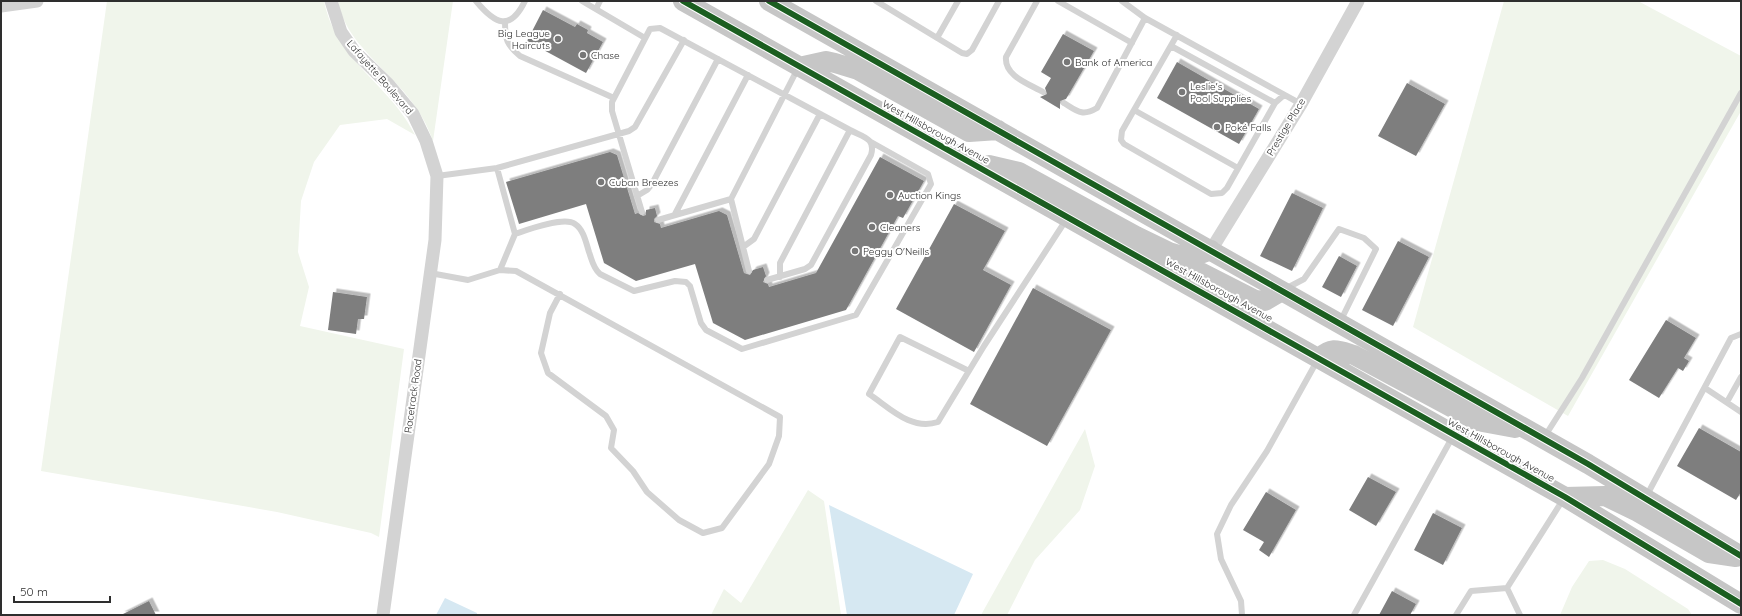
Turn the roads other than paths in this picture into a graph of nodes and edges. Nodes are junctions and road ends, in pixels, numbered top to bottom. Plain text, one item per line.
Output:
1 (37, 1) edge
2 (331, 1) edge
3 (476, 1) edge
4 (525, 1) edge
5 (582, 1) edge
6 (600, 1) edge
7 (683, 1) edge
8 (876, 1) edge
9 (958, 1) edge
10 (999, 1) edge
11 (1037, 1) edge
12 (1058, 1) edge
13 (1122, 1) edge
14 (1358, 1) edge
15 (780, 5) edge
16 (1, 6) edge
17 (596, 9) junction
18 (1145, 18) junction
19 (505, 22) junction
20 (1177, 35) junction
21 (645, 38) junction
22 (937, 38) junction
23 (684, 40) junction
24 (1132, 43) junction
25 (1171, 46) junction
26 (718, 59) junction
27 (798, 67) junction
28 (748, 74) junction
29 (1043, 92) dead end
30 (1741, 93) edge
31 (784, 94) junction
32 (1284, 95) junction
33 (614, 98) junction
34 (1064, 103) dead end
35 (1275, 103) junction
36 (1301, 104) junction
37 (1134, 110) junction
38 (820, 114) junction
39 (850, 130) junction
40 (998, 130) junction
41 (618, 133) junction
42 (871, 142) junction
43 (969, 161) junction
44 (497, 168) junction
45 (1238, 168) junction
46 (437, 176) junction
47 (637, 196) junction
48 (731, 199) junction
49 (642, 212) dead end
50 (675, 214) junction
51 (1068, 217) junction
52 (658, 220) dead end
53 (514, 234) junction
54 (743, 247) junction
55 (1211, 250) junction
56 (1161, 269) junction
57 (500, 270) junction
58 (749, 271) dead end
59 (430, 273) junction
60 (780, 277) junction
61 (767, 280) dead end
62 (1282, 291) junction
63 (560, 294) junction
64 (1339, 323) junction
65 (1741, 334) edge
66 (1318, 358) junction
67 (969, 371) junction
68 (1741, 377) edge
69 (1705, 388) junction
70 (1727, 402) junction
71 (1741, 412) edge
72 (1454, 434) junction
73 (1536, 435) junction
74 (1565, 497) junction
75 (1645, 498) junction
76 (1741, 557) edge
77 (1507, 588) junction
78 (1741, 604) edge
79 (382, 615) edge
80 (1242, 615) edge
81 (1354, 615) edge
82 (1456, 615) edge
83 (1520, 615) edge

1 - 16 street
2 - 46 street, Lafayette Boulevard
3 - 19 lane
4 - 19 lane
5 - 17 lane
6 - 17 lane
7 - 27 main road, West Hillsborough Avenue
8 - 22 lane
9 - 22 lane
10 - 22 lane
11 - 29 lane
12 - 24 lane
13 - 18 lane
14 - 36 street, Prestige Place
15 - 40 main road
17 - 21 lane
18 - 20 lane
18 - 24 lane
19 - 33 lane
20 - 25 lane
20 - 32 lane
21 - 23 lane
21 - 33 lane
23 - 26 lane
23 - 41 lane
24 - 34 lane
25 - 35 lane
25 - 37 lane
26 - 28 lane
26 - 47 lane
27 - 31 lane
27 - 40 main road
27 - 43 main road, West Hillsborough Avenue
28 - 31 lane
28 - 50 lane
30 - 73 lane
31 - 38 lane
31 - 48 lane
32 - 35 lane
32 - 36 lane
33 - 41 lane
35 - 45 lane
36 - 55 street, Prestige Place
37 - 45 lane
37 - 45 lane
38 - 39 lane
38 - 54 lane
39 - 42 lane
39 - 60 lane
40 - 55 main road
41 - 44 lane
41 - 47 lane
42 - 53 lane
42 - 60 lane
43 - 51 main road, West Hillsborough Avenue
43 - 55 main road
44 - 46 lane
44 - 53 lane
46 - 59 street, Racetrack Road
47 - 49 lane
48 - 50 lane
48 - 54 lane
50 - 52 lane
51 - 56 main road, West Hillsborough Avenue
51 - 67 lane
53 - 57 lane
54 - 58 lane
55 - 62 main road
56 - 62 main road
56 - 66 main road, West Hillsborough Avenue
57 - 59 lane
57 - 63 lane
59 - 79 street, Racetrack Road
60 - 61 lane
62 - 64 main road
62 - 64 lane
63 - 63 lane
64 - 73 main road
65 - 69 lane
66 - 72 main road, West Hillsborough Avenue
66 - 73 main road
66 - 80 lane
67 - 67 lane
68 - 70 lane
69 - 70 lane
69 - 75 lane
70 - 71 lane
72 - 74 main road, West Hillsborough Avenue
72 - 81 lane
73 - 75 main road
74 - 76 main road
74 - 77 lane
74 - 78 main road, West Hillsborough Avenue
75 - 76 main road
77 - 82 lane
77 - 83 lane

